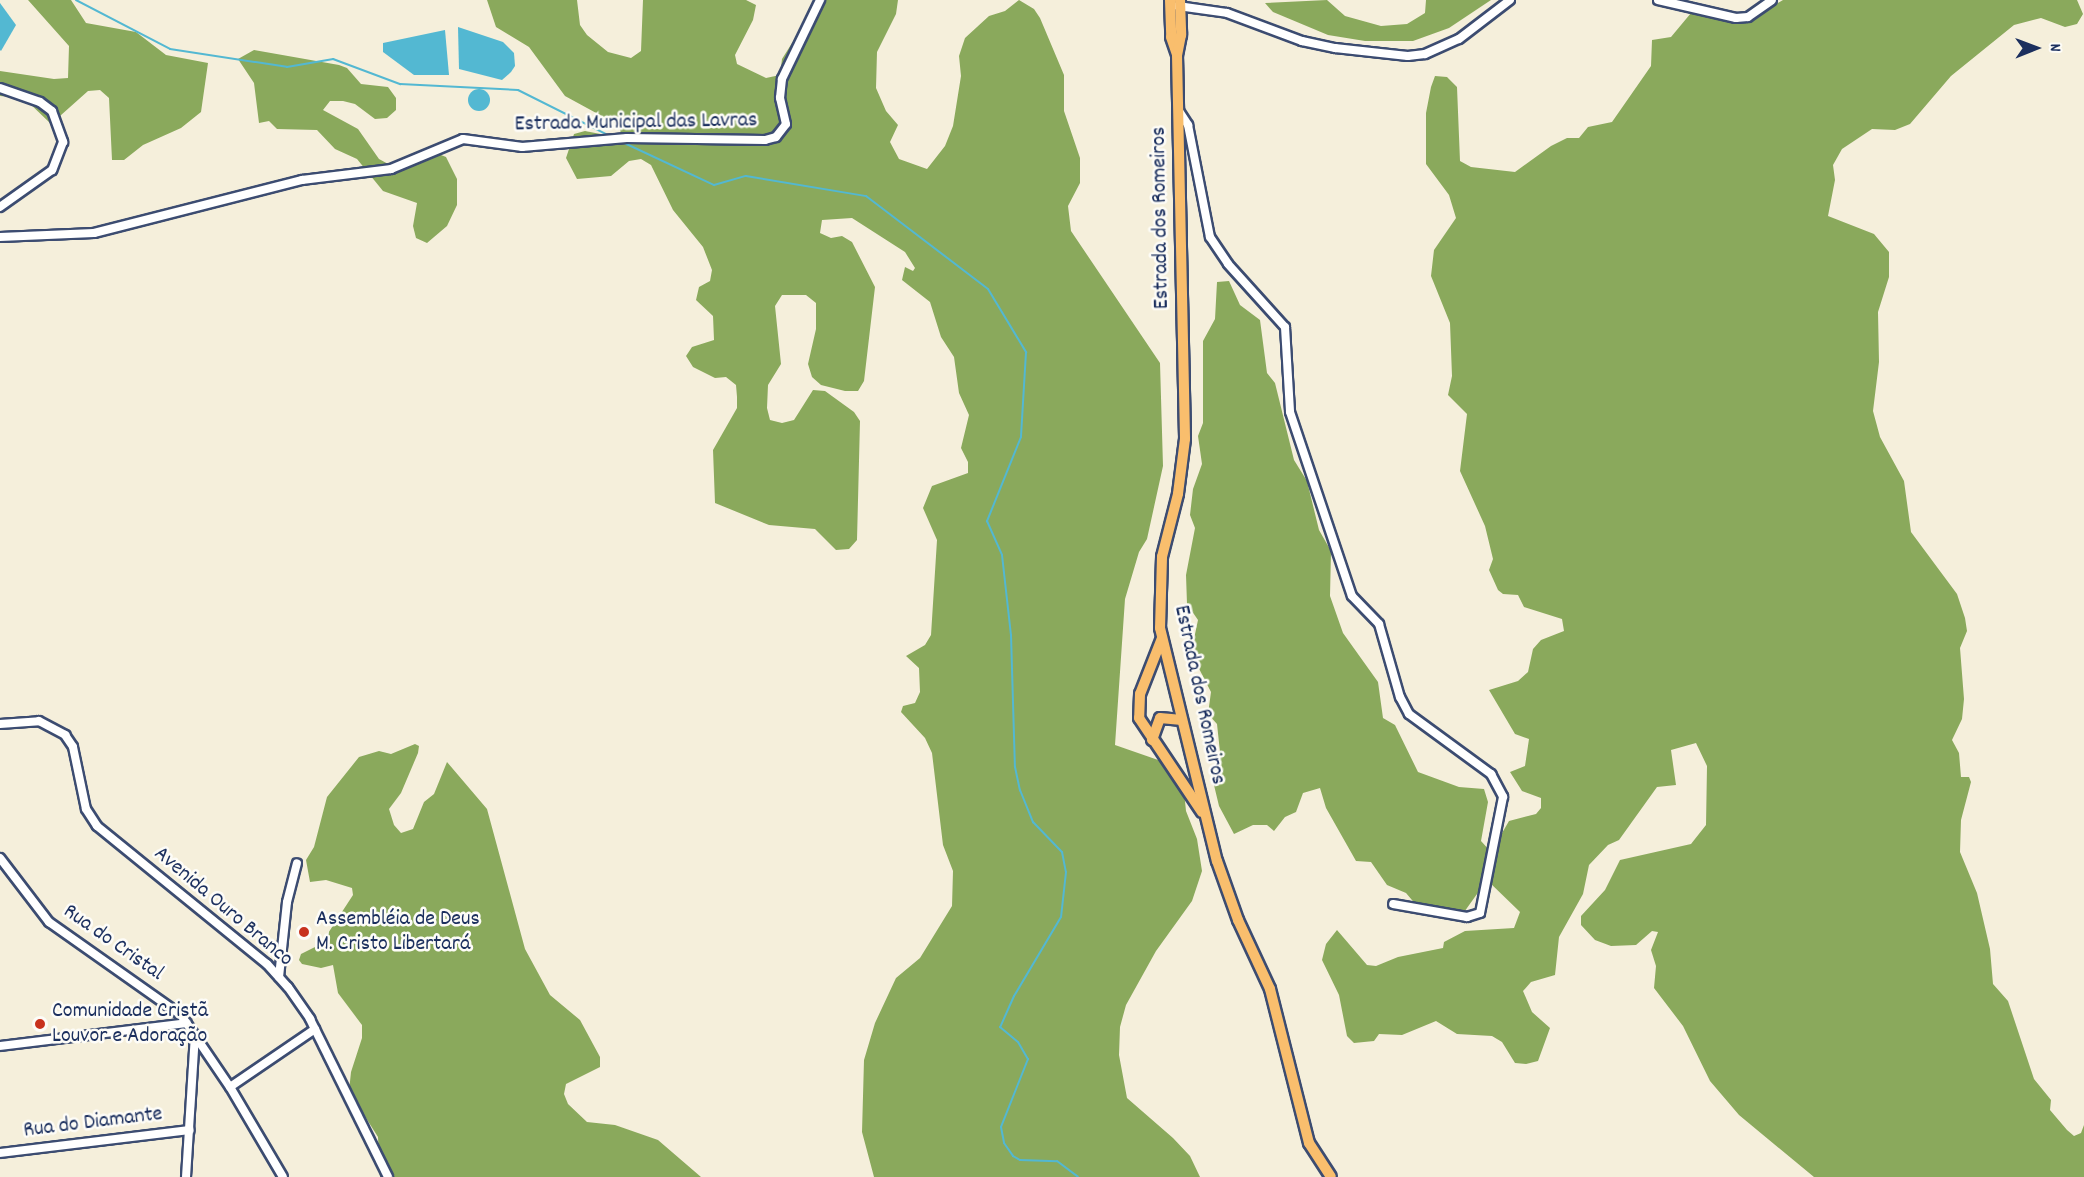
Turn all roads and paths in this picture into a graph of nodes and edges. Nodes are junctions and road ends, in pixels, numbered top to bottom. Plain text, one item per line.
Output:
1 (820, 0) edge
2 (1510, 0) edge
3 (1658, 0) edge
4 (1772, 0) edge
5 (1175, 3) edge
6 (0, 88) edge
7 (1178, 110) junction
8 (0, 207) edge
9 (0, 237) edge
10 (1162, 637) junction
11 (1182, 720) junction
12 (0, 724) edge
13 (1152, 740) junction
14 (1205, 818) junction
15 (0, 858) edge
16 (297, 863) dead end
17 (1393, 904) dead end
18 (279, 977) junction
19 (187, 1023) junction
20 (315, 1029) junction
21 (195, 1035) junction
22 (0, 1046) edge
23 (230, 1087) junction
24 (190, 1130) junction
25 (0, 1153) edge
26 (186, 1177) edge
27 (283, 1177) edge
28 (388, 1177) edge
29 (1331, 1177) edge

1 - 9 street, Estrada Municipal das Lavras
2 - 5 street
3 - 4 street
5 - 7 main road, Estrada dos Romeiros
6 - 8 street
7 - 10 main road, Estrada dos Romeiros
7 - 17 street
10 - 11 main road, Estrada dos Romeiros
10 - 13 main road
11 - 13 main road
11 - 14 main road, Estrada dos Romeiros
12 - 18 street, Avenida Ouro Branco
13 - 14 main road
14 - 29 main road, Estrada dos Romeiros
15 - 19 street, Rua do Cristal
16 - 18 street
18 - 20 street, Avenida Ouro Branco
19 - 21 street, Rua do Cristal
19 - 22 street
20 - 23 street
20 - 28 street, Avenida Ouro Branco
21 - 23 street, Rua do Cristal
21 - 24 street
23 - 27 street, Rua do Cristal
24 - 25 street, Rua do Diamante
24 - 26 street

